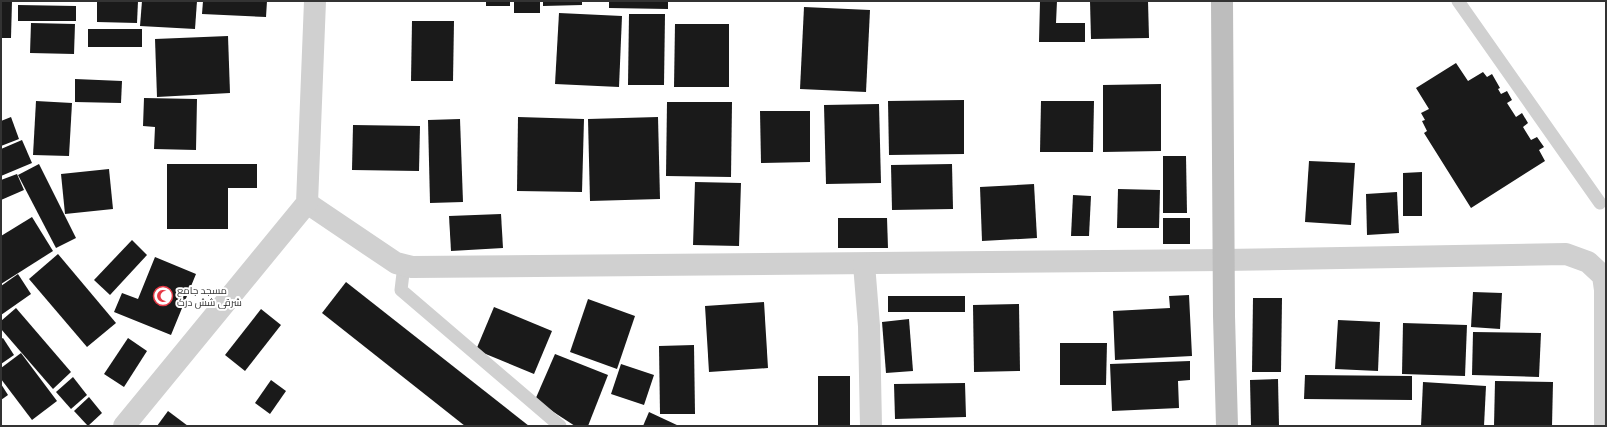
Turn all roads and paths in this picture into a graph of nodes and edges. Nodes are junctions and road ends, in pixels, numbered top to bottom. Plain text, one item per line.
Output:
1 (315, 1) edge
2 (1222, 1) edge
3 (1458, 1) edge
4 (306, 203) junction
5 (1600, 203) dead end
6 (1224, 260) junction
7 (864, 264) junction
8 (404, 265) junction
9 (1605, 289) edge
10 (124, 426) edge
11 (560, 426) edge
12 (871, 426) edge
13 (1227, 426) edge
14 (1605, 426) edge

1 - 4 street
2 - 6 main road
3 - 5 lane
4 - 8 street
4 - 10 street
6 - 7 street
6 - 9 street
6 - 13 main road
7 - 8 street
7 - 12 street
8 - 11 lane
9 - 14 street

